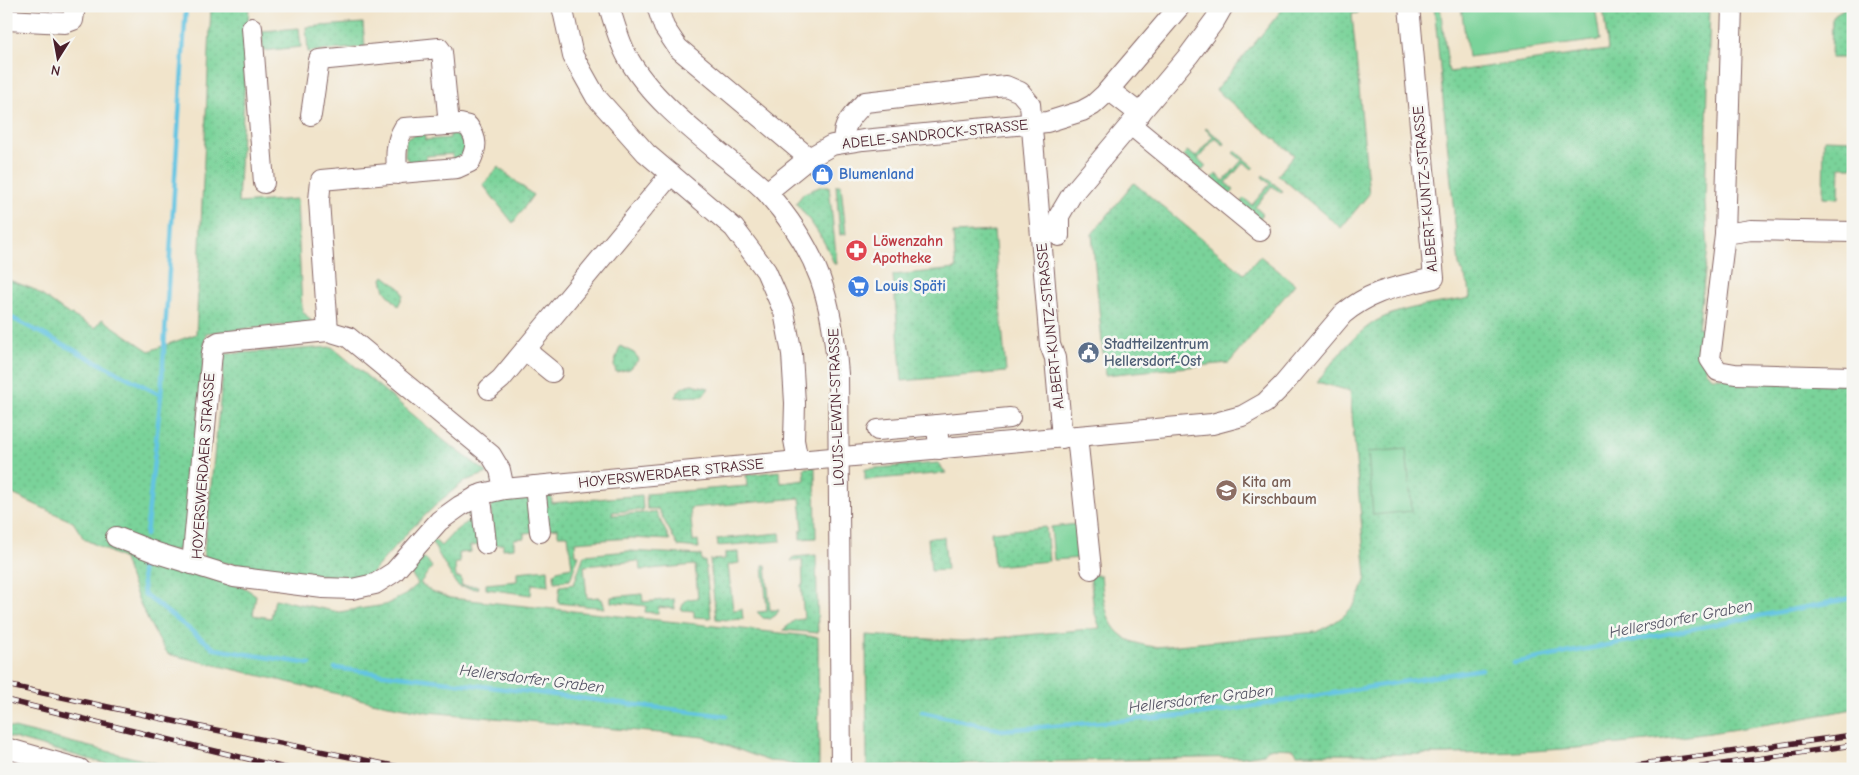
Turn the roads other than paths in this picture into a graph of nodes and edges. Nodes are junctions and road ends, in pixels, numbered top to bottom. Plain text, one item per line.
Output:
1 (562, 6) edge
2 (609, 6) edge
3 (657, 6) edge
4 (1180, 6) edge
5 (1223, 6) edge
6 (1409, 6) edge
7 (1732, 6) edge
8 (74, 13) edge
9 (6, 20) edge
10 (252, 28) dead end
11 (1109, 90) junction
12 (310, 115) dead end
13 (1136, 120) junction
14 (1032, 124) junction
15 (449, 125) junction
16 (844, 142) junction
17 (809, 158) junction
18 (397, 174) junction
19 (671, 174) junction
20 (264, 184) dead end
21 (767, 192) junction
22 (1260, 232) dead end
23 (1853, 232) edge
24 (1725, 234) junction
25 (1059, 236) dead end
26 (328, 331) junction
27 (525, 350) junction
28 (552, 372) dead end
29 (1853, 376) edge
30 (495, 384) dead end
31 (1010, 418) dead end
32 (937, 425) junction
33 (878, 430) dead end
34 (1070, 437) junction
35 (939, 448) junction
36 (839, 458) junction
37 (798, 461) junction
38 (535, 486) junction
39 (504, 489) junction
40 (477, 496) junction
41 (540, 532) dead end
42 (116, 537) dead end
43 (486, 544) dead end
44 (192, 564) junction
45 (1091, 569) dead end
46 (6, 748) edge
47 (77, 768) edge
48 (842, 769) edge

1 - 19 street
2 - 21 street, LOUIS-LEWIN-STRASSE
3 - 17 street
4 - 11 street, ADELE-SANDROCK-STRASSE
5 - 13 street
6 - 34 street, ALBERT-KUNTZ-STRASSE
7 - 24 street
8 - 9 street
10 - 20 street
11 - 13 street
11 - 14 street, ADELE-SANDROCK-STRASSE
12 - 15 street
13 - 22 street
13 - 25 street
14 - 16 street, ADELE-SANDROCK-STRASSE
14 - 16 street, ALBERT-KUNTZ-STRASSE
14 - 34 street, ALBERT-KUNTZ-STRASSE
15 - 18 street
15 - 18 street
16 - 17 street, ADELE-SANDROCK-STRASSE
17 - 21 street, ADELE-SANDROCK-STRASSE
18 - 26 street
19 - 27 street
19 - 37 street
21 - 36 street, LOUIS-LEWIN-STRASSE
23 - 24 street
24 - 29 street
26 - 39 street, HOYERSWERDAER STRASSE
26 - 44 street, HOYERSWERDAER STRASSE
27 - 28 street
27 - 30 street
31 - 32 street
32 - 33 street
32 - 35 street
34 - 35 street, ALBERT-KUNTZ-STRASSE
34 - 45 street
35 - 36 street, ALBERT-KUNTZ-STRASSE
36 - 37 street, HOYERSWERDAER STRASSE
36 - 48 street, LOUIS-LEWIN-STRASSE
37 - 38 street, HOYERSWERDAER STRASSE
38 - 39 street, HOYERSWERDAER STRASSE
38 - 41 street
39 - 40 street, HOYERSWERDAER STRASSE
40 - 43 street
40 - 44 street, HOYERSWERDAER STRASSE
42 - 44 street
46 - 47 street

